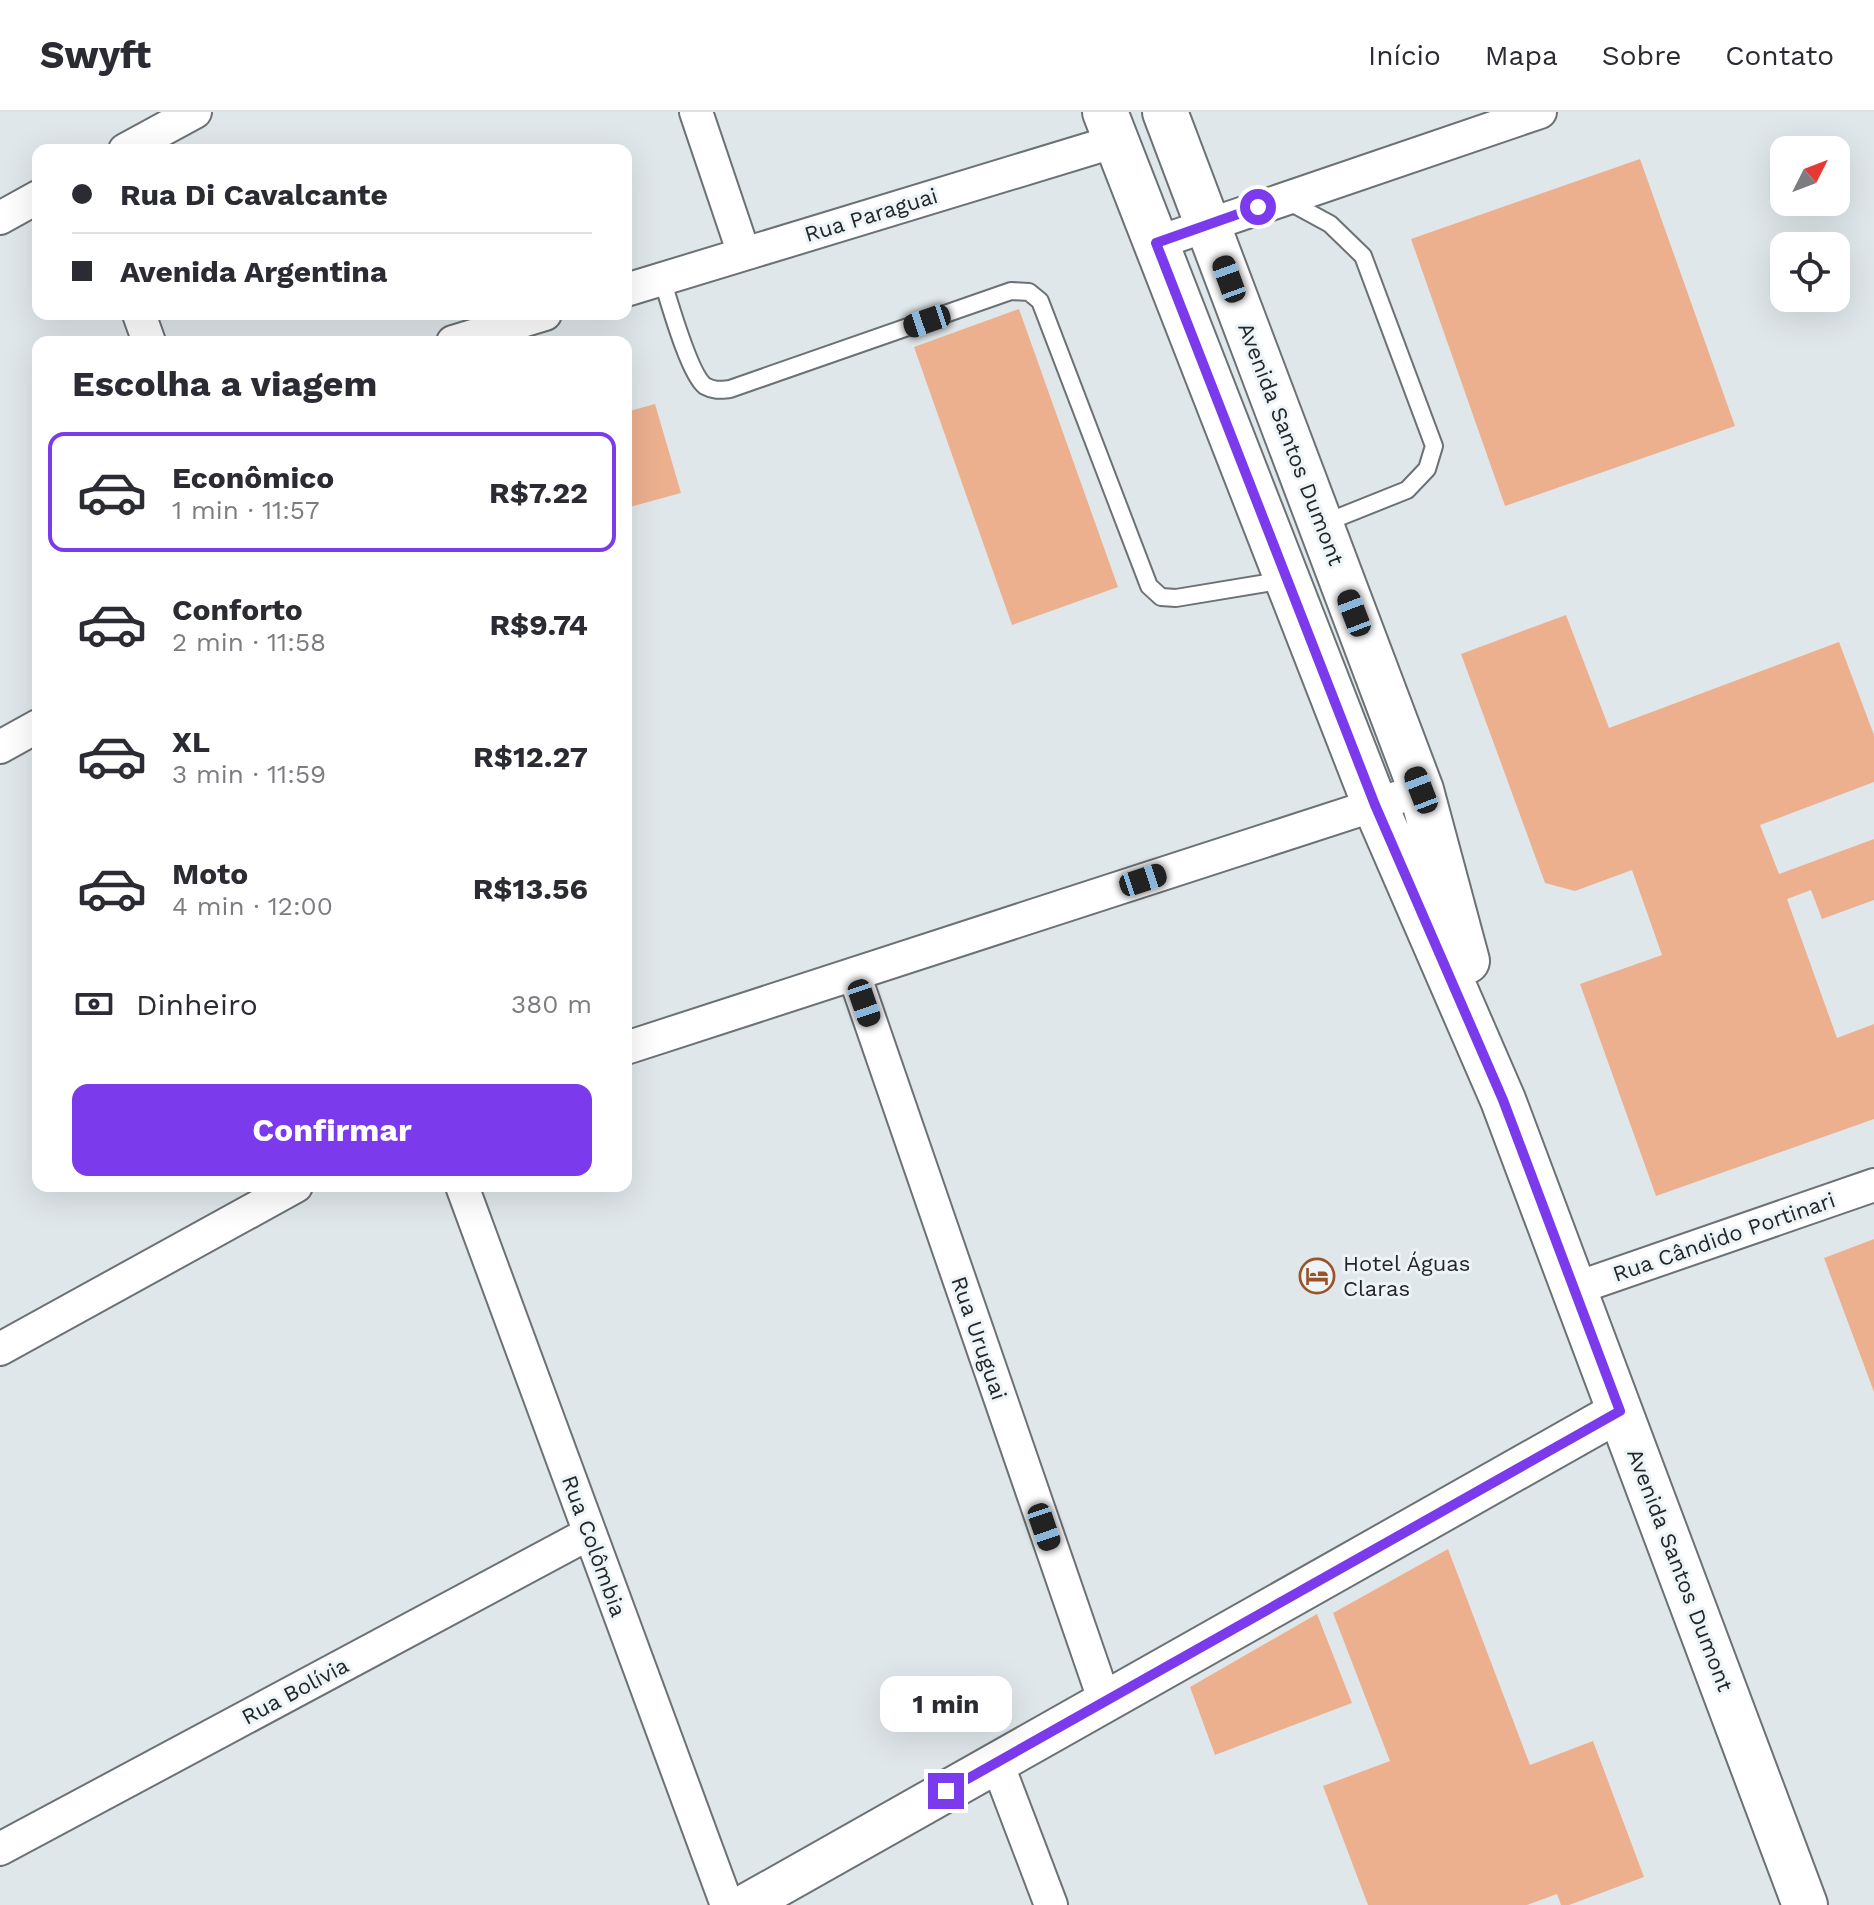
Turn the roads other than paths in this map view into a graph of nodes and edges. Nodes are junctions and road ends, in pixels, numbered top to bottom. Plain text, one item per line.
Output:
1 (195, 112) edge
2 (696, 112) edge
3 (1165, 112) edge
4 (1540, 112) edge
5 (1111, 126) edge
6 (136, 144) edge
7 (1283, 199) junction
8 (32, 200) edge
9 (0, 218) edge
10 (1208, 225) junction
11 (1156, 243) junction
12 (744, 254) junction
13 (662, 279) junction
14 (632, 288) edge
15 (525, 320) edge
16 (473, 336) edge
17 (1321, 524) junction
18 (1287, 580) junction
19 (32, 729) edge
20 (0, 747) edge
21 (1421, 790) junction
22 (1375, 805) junction
23 (854, 974) junction
24 (632, 1046) edge
25 (1503, 1100) junction
26 (1874, 1185) edge
27 (285, 1192) edge
28 (464, 1192) edge
29 (1574, 1289) junction
30 (0, 1349) edge
31 (1620, 1411) junction
32 (590, 1533) junction
33 (1105, 1702) junction
34 (997, 1763) junction
35 (0, 1849) edge
36 (727, 1905) edge
37 (745, 1905) edge
38 (1051, 1905) edge
39 (1805, 1905) edge

1 - 6 street
2 - 12 street
3 - 10 main road, Avenida Santos Dumont
4 - 7 street
5 - 11 main road, Avenida Santos Dumont
5 - 12 street, Rua Paraguai
7 - 10 street
7 - 17 lane
8 - 9 street
10 - 11 street
10 - 17 main road, Avenida Santos Dumont
11 - 18 main road, Avenida Santos Dumont
12 - 13 street, Rua Paraguai
13 - 14 street, Rua Paraguai
13 - 18 lane
15 - 16 street
17 - 21 main road, Avenida Santos Dumont
18 - 22 main road, Avenida Santos Dumont
19 - 20 street
21 - 22 street
21 - 25 main road, Avenida Santos Dumont
22 - 23 street
22 - 25 main road, Avenida Santos Dumont
23 - 24 street
23 - 33 street, Rua Uruguai
25 - 29 main road, Avenida Santos Dumont
26 - 29 street, Rua Cândido Portinari
27 - 30 street
28 - 32 street, Rua Colômbia
29 - 31 main road, Avenida Santos Dumont
31 - 33 street
31 - 39 main road, Avenida Santos Dumont
32 - 35 street, Rua Bolívia
32 - 36 street, Rua Colômbia
33 - 34 street
34 - 37 street
34 - 38 street

